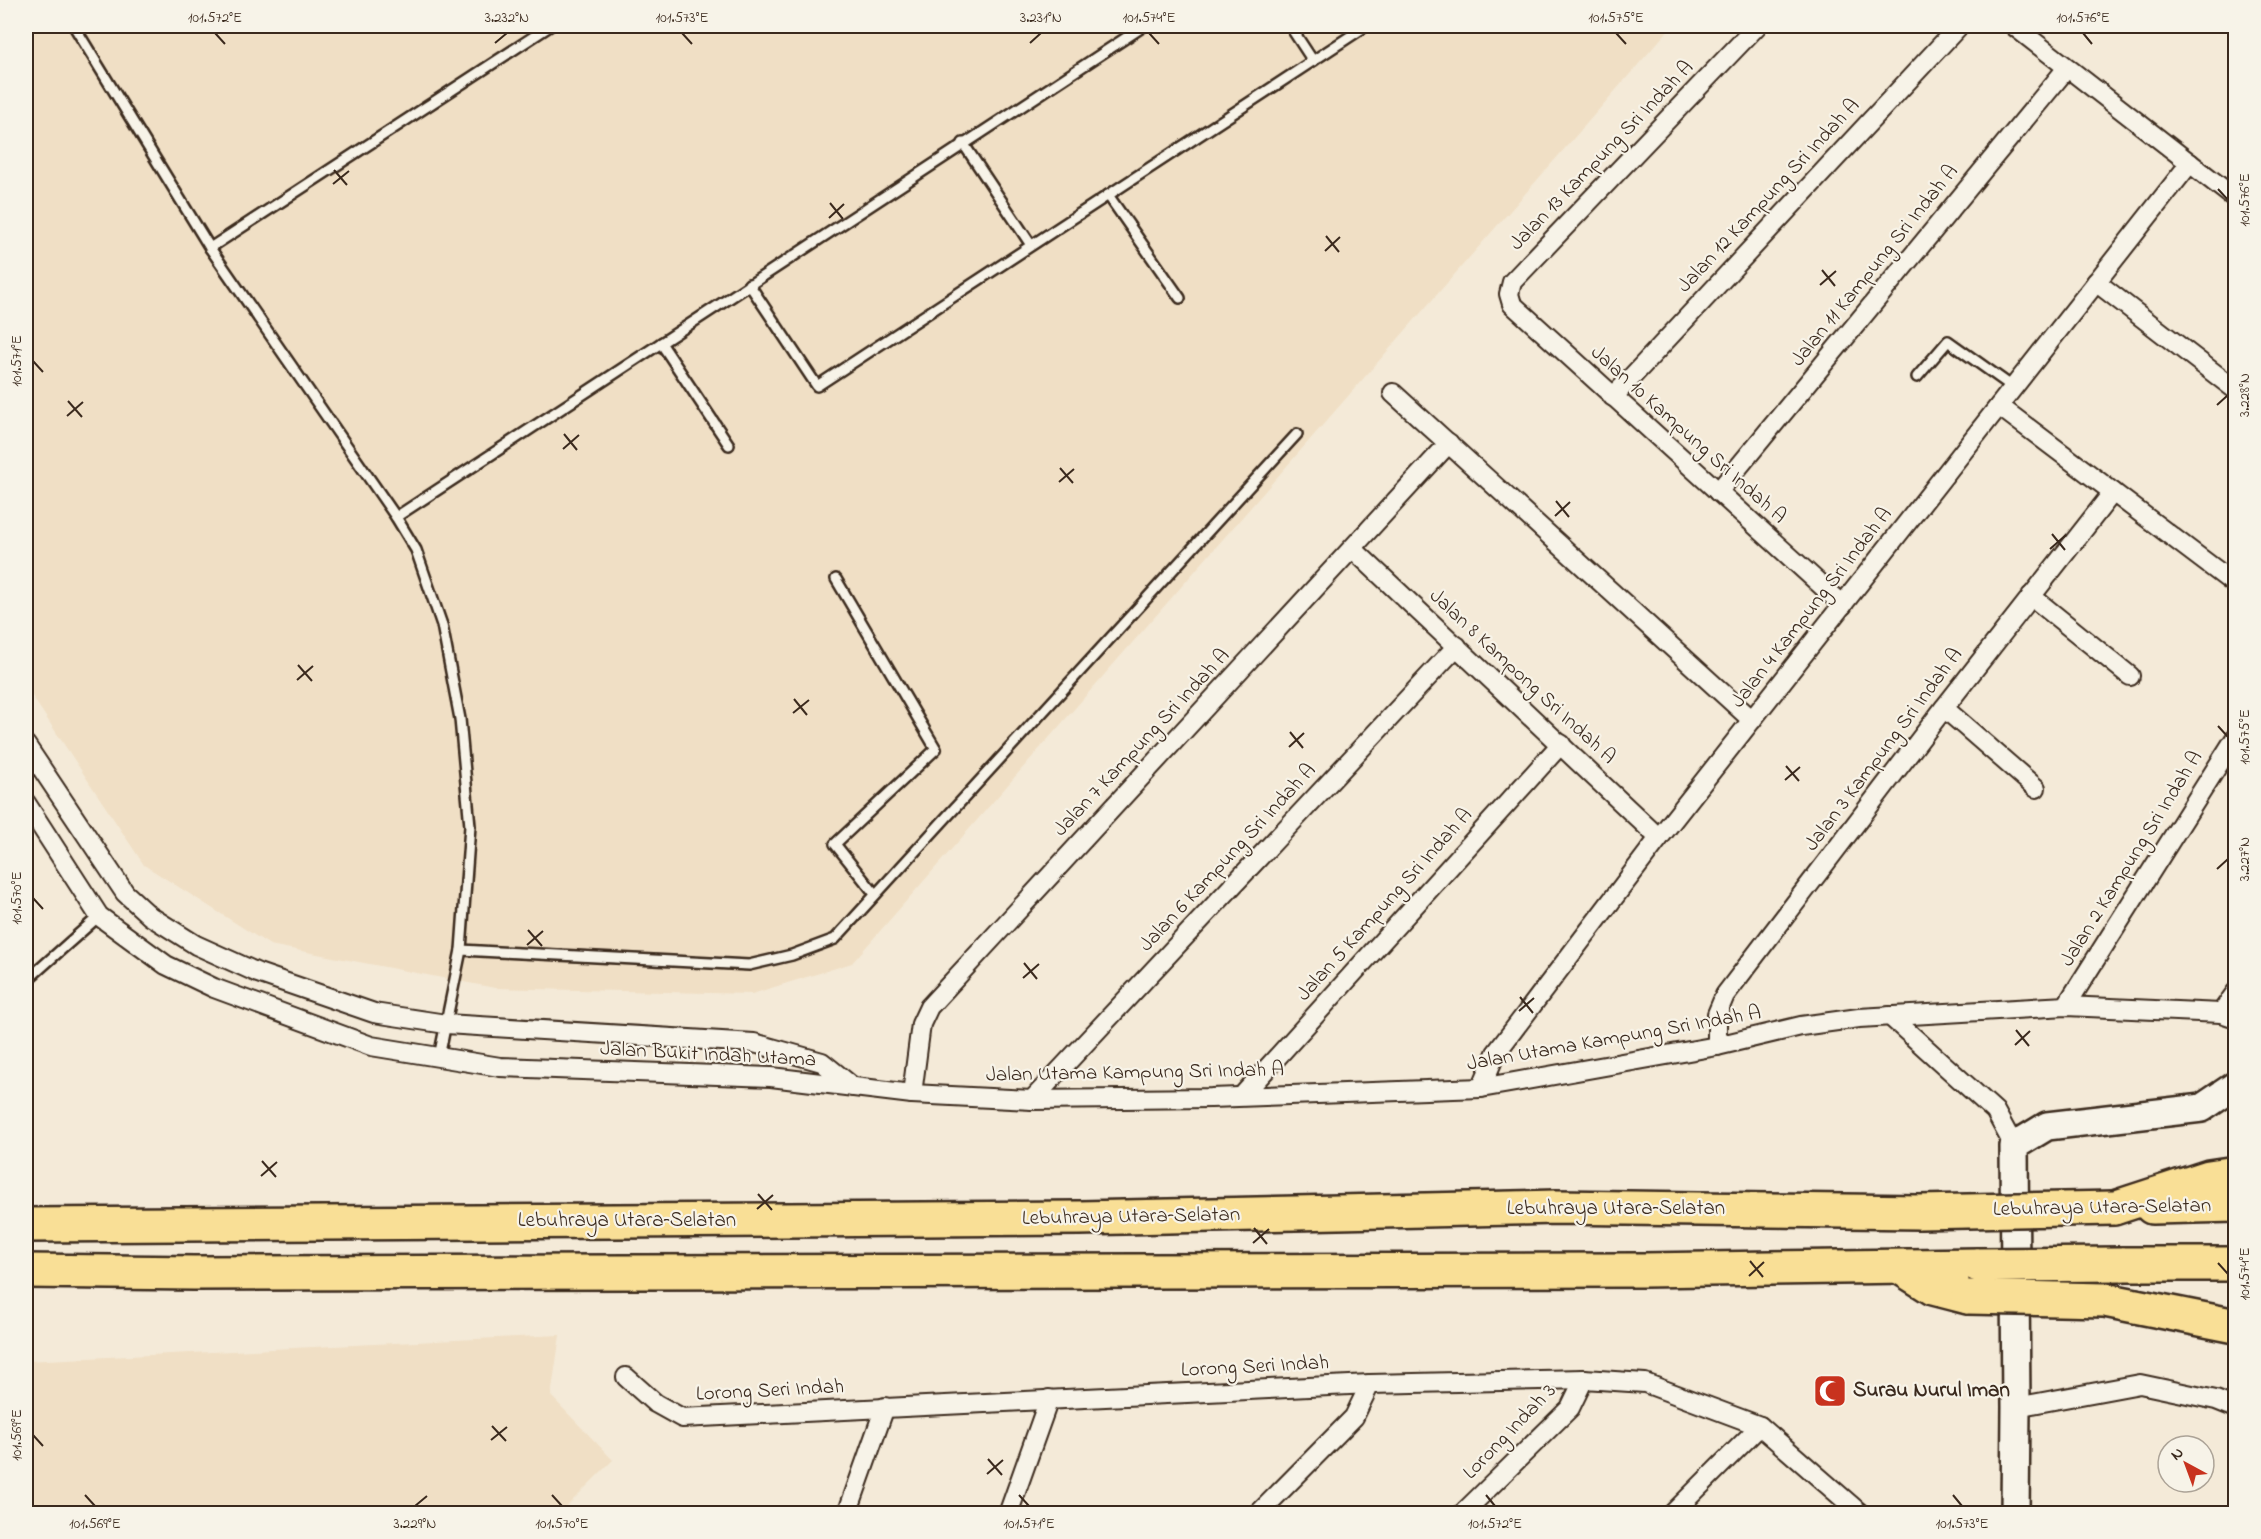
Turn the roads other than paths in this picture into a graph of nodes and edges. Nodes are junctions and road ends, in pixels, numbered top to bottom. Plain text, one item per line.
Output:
1 (74, 26) edge
2 (550, 26) edge
3 (1144, 26) edge
4 (1290, 26) edge
5 (1366, 26) edge
6 (1757, 26) edge
7 (1959, 26) edge
8 (2014, 26) edge
9 (1313, 61) junction
10 (2067, 68) junction
11 (963, 143) junction
12 (2190, 163) junction
13 (1108, 195) junction
14 (2235, 199) edge
15 (1031, 245) junction
16 (210, 248) junction
17 (2096, 282) junction
18 (749, 284) junction
19 (1509, 294) joint
20 (1180, 298) dead end
21 (661, 343) junction
22 (1917, 377) dead end
23 (2014, 388) junction
24 (2235, 390) edge
25 (1393, 393) dead end
26 (1613, 397) junction
27 (1999, 406) junction
28 (1297, 434) dead end
29 (1449, 443) junction
30 (729, 445) dead end
31 (1718, 492) junction
32 (2113, 492) junction
33 (396, 517) junction
34 (1353, 549) junction
35 (836, 579) dead end
36 (2235, 585) edge
37 (2031, 596) junction
38 (1843, 605) junction
39 (1457, 646) junction
40 (2130, 676) dead end
41 (1944, 708) junction
42 (1752, 720) junction
43 (2235, 737) edge
44 (1561, 744) junction
45 (26, 745) edge
46 (2036, 788) dead end
47 (26, 803) edge
48 (1659, 838) junction
49 (875, 894) junction
50 (99, 916) junction
51 (461, 950) junction
52 (26, 981) edge
53 (2235, 992) edge
54 (2066, 1006) junction
55 (1890, 1016) junction
56 (2228, 1016) edge
57 (446, 1024) junction
58 (1717, 1046) junction
59 (439, 1057) junction
60 (2235, 1085) edge
61 (854, 1088) junction
62 (1481, 1088) junction
63 (912, 1094) junction
64 (1242, 1096) junction
65 (1032, 1100) junction
66 (2014, 1146) junction
67 (2235, 1173) edge
68 (2235, 1205) edge
69 (2114, 1208) junction
70 (26, 1225) edge
71 (2235, 1264) edge
72 (1900, 1267) junction
73 (26, 1271) edge
74 (2235, 1326) edge
75 (626, 1377) dead end
76 (1584, 1379) junction
77 (1371, 1384) junction
78 (1049, 1399) junction
79 (885, 1407) junction
80 (2016, 1407) junction
81 (2235, 1408) edge
82 (1760, 1426) junction
83 (848, 1514) edge
84 (1008, 1514) edge
85 (1258, 1514) edge
86 (1462, 1514) edge
87 (1672, 1514) edge
88 (1861, 1514) edge
89 (2014, 1514) edge

1 - 16 lane
2 - 16 lane
3 - 11 lane
4 - 9 lane
5 - 9 lane
6 - 19 street, Jalan 13 Kampung Sri Indah A
7 - 26 street, Jalan 12 Kampung Sri Indah A
8 - 10 street
9 - 13 lane
10 - 12 street
10 - 31 street, Jalan 11 Kampung Sri Indah A
11 - 15 lane
11 - 18 lane
12 - 14 street
12 - 17 street, Jalan 4 Kampung Sri Indah A
13 - 15 lane
13 - 20 lane
15 - 18 lane
16 - 33 lane
17 - 23 street, Jalan 4 Kampung Sri Indah A
17 - 24 street
18 - 21 lane
19 - 26 street, Jalan 10 Kampung Sri Indah A
21 - 30 lane
21 - 33 lane
22 - 23 lane
23 - 27 street, Jalan 4 Kampung Sri Indah A
25 - 29 street
26 - 31 street, Jalan 10 Kampung Sri Indah A
27 - 32 street
27 - 38 street, Jalan 4 Kampung Sri Indah A
28 - 49 lane
29 - 34 street, Jalan 7 Kampung Sri Indah A
29 - 42 street
31 - 38 street, Jalan 10 Kampung Sri Indah A
32 - 36 street
32 - 37 street, Jalan 3 Kampung Sri Indah A
33 - 51 lane
34 - 39 street, Jalan 8 Kampong Sri Indah A
34 - 63 street, Jalan 7 Kampung Sri Indah A
35 - 49 lane
37 - 40 street
37 - 41 street, Jalan 3 Kampung Sri Indah A
38 - 42 street, Jalan 4 Kampung Sri Indah A
39 - 44 street, Jalan 8 Kampong Sri Indah A
39 - 65 street, Jalan 6 Kampung Sri Indah A
41 - 46 street
41 - 58 street, Jalan 3 Kampung Sri Indah A
42 - 48 street, Jalan 4 Kampung Sri Indah A
43 - 54 street, Jalan 2 Kampung Sri Indah A
44 - 48 street, Jalan 8 Kampong Sri Indah A
44 - 64 street, Jalan 5 Kampung Sri Indah A
45 - 57 street, Jalan Bukit Indah Utama
47 - 50 street, Jalan Bukit Indah Utama
48 - 62 street, Jalan 4 Kampung Sri Indah A
49 - 51 lane
50 - 52 lane
50 - 59 street, Jalan Bukit Indah Utama
51 - 57 lane
53 - 56 street
54 - 55 street, Jalan Utama Kampung Sri Indah A
54 - 56 street, Jalan Utama Kampung Sri Indah A
55 - 58 street, Jalan Utama Kampung Sri Indah A
55 - 66 street
57 - 59 lane
57 - 61 street, Jalan Bukit Indah Utama
58 - 62 street, Jalan Utama Kampung Sri Indah A
59 - 61 street, Jalan Bukit Indah Utama
60 - 66 street
61 - 63 street, Jalan Utama Kampung Sri Indah A
62 - 64 street, Jalan Utama Kampung Sri Indah A
63 - 65 street, Jalan Utama Kampung Sri Indah A
64 - 65 street, Jalan Utama Kampung Sri Indah A
66 - 80 street
67 - 69 highway
68 - 69 highway, Lebuhraya Utara–Selatan
69 - 70 highway, Lebuhraya Utara–Selatan, bridge
71 - 72 highway, bridge
72 - 73 highway
72 - 74 highway, bridge
75 - 79 street, Lorong Seri Indah
76 - 77 street, Lorong Seri Indah
76 - 82 street, Lorong Seri Indah
76 - 86 street, Lorong Indah 3
77 - 78 street, Lorong Seri Indah
77 - 85 street
78 - 79 street, Lorong Seri Indah
78 - 84 street
79 - 83 street
80 - 81 street
80 - 89 street
82 - 87 street
82 - 88 street, Lorong Seri Indah

